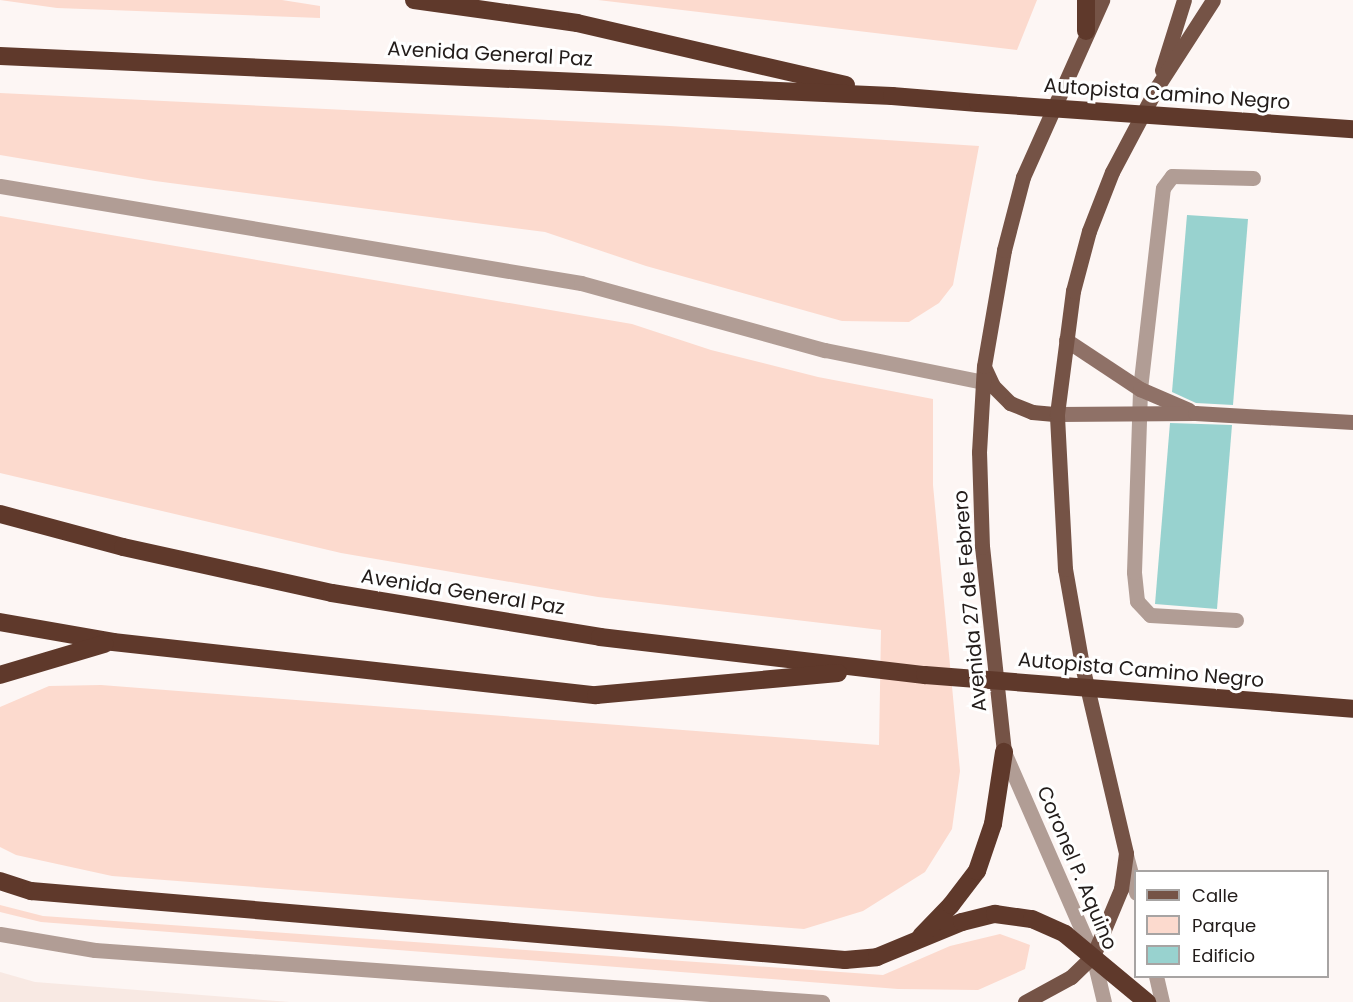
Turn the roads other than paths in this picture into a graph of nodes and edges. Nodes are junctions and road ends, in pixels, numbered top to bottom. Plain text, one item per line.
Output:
1 (414, 0) edge
2 (1086, 0) edge
3 (1102, 0) edge
4 (1184, 0) edge
5 (1213, 0) edge
6 (1086, 31) junction
7 (0, 56) edge
8 (1157, 87) junction
9 (892, 96) junction
10 (978, 103) joint
11 (1353, 129) edge
12 (1253, 178) dead end
13 (0, 186) edge
14 (1066, 340) junction
15 (984, 366) junction
16 (983, 382) junction
17 (1140, 389) junction
18 (1195, 412) junction
19 (1058, 414) junction
20 (1140, 414) junction
21 (1353, 422) edge
22 (0, 514) edge
23 (1236, 620) dead end
24 (0, 622) edge
25 (112, 642) junction
26 (874, 669) junction
27 (0, 675) edge
28 (925, 675) joint
29 (1353, 709) edge
30 (1004, 752) junction
31 (1126, 853) junction
32 (0, 881) edge
33 (1134, 885) edge
34 (0, 934) edge
35 (915, 941) junction
36 (1093, 956) junction
37 (1156, 978) edge
38 (822, 1002) edge
39 (1025, 1002) edge
40 (1104, 1002) edge
41 (1147, 1002) edge
42 (1162, 1002) edge

1 - 9 highway
2 - 6 highway
3 - 6 main road, Avenida 27 de Febrero
4 - 8 main road
5 - 8 main road
6 - 15 main road, Avenida 27 de Febrero
7 - 9 highway, Avenida General Paz
8 - 14 main road
9 - 10 highway, Avenida General Paz
10 - 11 highway, Autopista Camino Negro, bridge
12 - 17 street
13 - 16 street
14 - 17 main road
14 - 19 main road
15 - 16 main road, Avenida 27 de Febrero
15 - 19 main road
16 - 30 main road, Avenida 27 de Febrero
17 - 18 main road
17 - 20 street
18 - 20 main road
18 - 21 main road
19 - 20 main road
19 - 31 main road
20 - 23 street
22 - 26 highway, Avenida General Paz
24 - 25 highway
25 - 26 highway
25 - 27 highway
26 - 28 highway, Avenida General Paz
28 - 29 highway, Autopista Camino Negro, bridge
30 - 35 highway
30 - 36 street, Coronel P. Aquino
31 - 33 street
31 - 36 main road
32 - 35 highway
34 - 38 street
35 - 36 highway
36 - 39 main road
36 - 40 street, Coronel P. Aquino
36 - 41 highway
37 - 42 street

